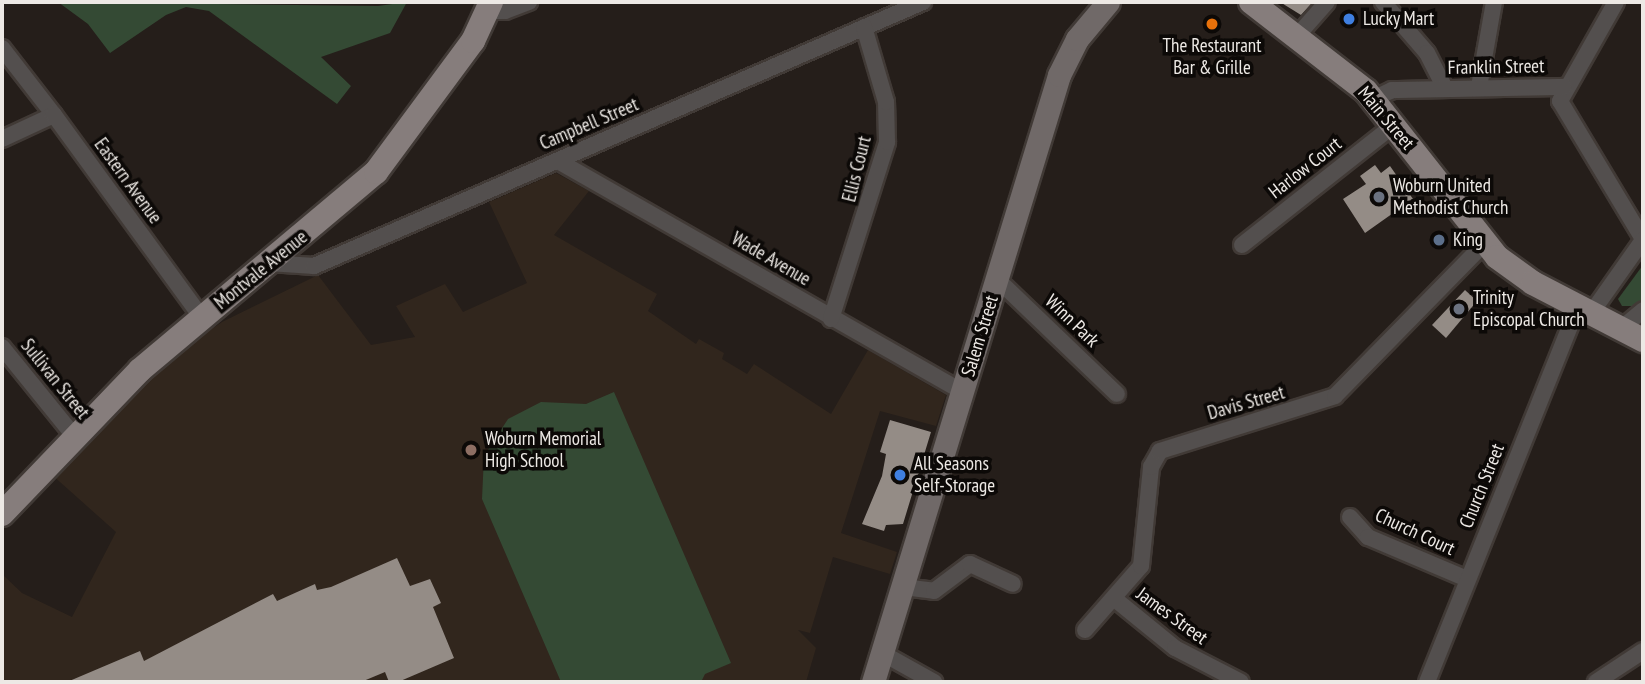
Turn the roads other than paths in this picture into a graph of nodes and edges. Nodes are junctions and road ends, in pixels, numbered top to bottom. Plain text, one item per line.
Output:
1 (528, 2) edge
2 (923, 2) edge
3 (1108, 2) edge
4 (1251, 2) edge
5 (1327, 2) edge
6 (1383, 2) edge
7 (1494, 2) edge
8 (1616, 2) edge
9 (489, 6) edge
10 (864, 27) junction
11 (1297, 36) junction
12 (2, 48) edge
13 (1479, 87) junction
14 (1564, 87) junction
15 (1445, 88) junction
16 (1373, 99) junction
17 (54, 115) junction
18 (1394, 125) junction
19 (2, 139) edge
20 (558, 161) junction
21 (1643, 239) edge
22 (1242, 244) dead end
23 (1483, 245) junction
24 (269, 263) junction
25 (997, 279) junction
26 (1585, 309) junction
27 (1643, 310) edge
28 (202, 318) junction
29 (831, 319) junction
30 (1633, 333) edge
31 (2, 347) edge
32 (963, 392) junction
33 (1118, 394) dead end
34 (75, 437) junction
35 (2, 514) edge
36 (1350, 517) dead end
37 (1467, 579) junction
38 (1013, 584) dead end
39 (903, 587) junction
40 (1116, 600) junction
41 (1085, 630) dead end
42 (1643, 651) edge
43 (882, 653) junction
44 (873, 682) edge
45 (934, 682) edge
46 (1241, 682) edge
47 (1427, 682) edge
48 (1596, 682) edge

1 - 9 street
2 - 10 street, Campbell Street
3 - 25 street, Salem Street
4 - 11 main road, Main Street
5 - 11 street
6 - 15 street
7 - 13 street
8 - 14 street, Franklin Street
9 - 24 main road, Montvale Avenue
10 - 20 street, Campbell Street
10 - 29 street, Ellis Court
11 - 16 main road, Main Street
12 - 17 street, Eastern Avenue
13 - 14 street, Franklin Street
13 - 15 street, Franklin Street
14 - 21 street
15 - 16 street, Franklin Street
16 - 18 main road, Main Street
17 - 19 street
17 - 28 street, Eastern Avenue
18 - 22 street, Harlow Court
18 - 23 main road, Main Street
20 - 24 street, Campbell Street
20 - 29 street, Wade Avenue
21 - 26 street, Church Street
23 - 26 main road, Main Street
23 - 40 street, Davis Street
24 - 28 main road, Montvale Avenue
25 - 32 street, Salem Street
25 - 33 street, Winn Park
26 - 30 main road, Main Street
26 - 37 street, Church Street
27 - 30 street
28 - 34 main road, Montvale Avenue
29 - 32 street, Wade Avenue
31 - 34 street, Sullivan Street
32 - 39 street, Salem Street
34 - 35 main road, Montvale Avenue
36 - 37 street, Church Court
37 - 47 street, Church Street
38 - 39 street
39 - 43 street, Salem Street
40 - 41 street, Davis Street
40 - 46 street, James Street
42 - 48 street
43 - 44 street, Salem Street
43 - 45 street

